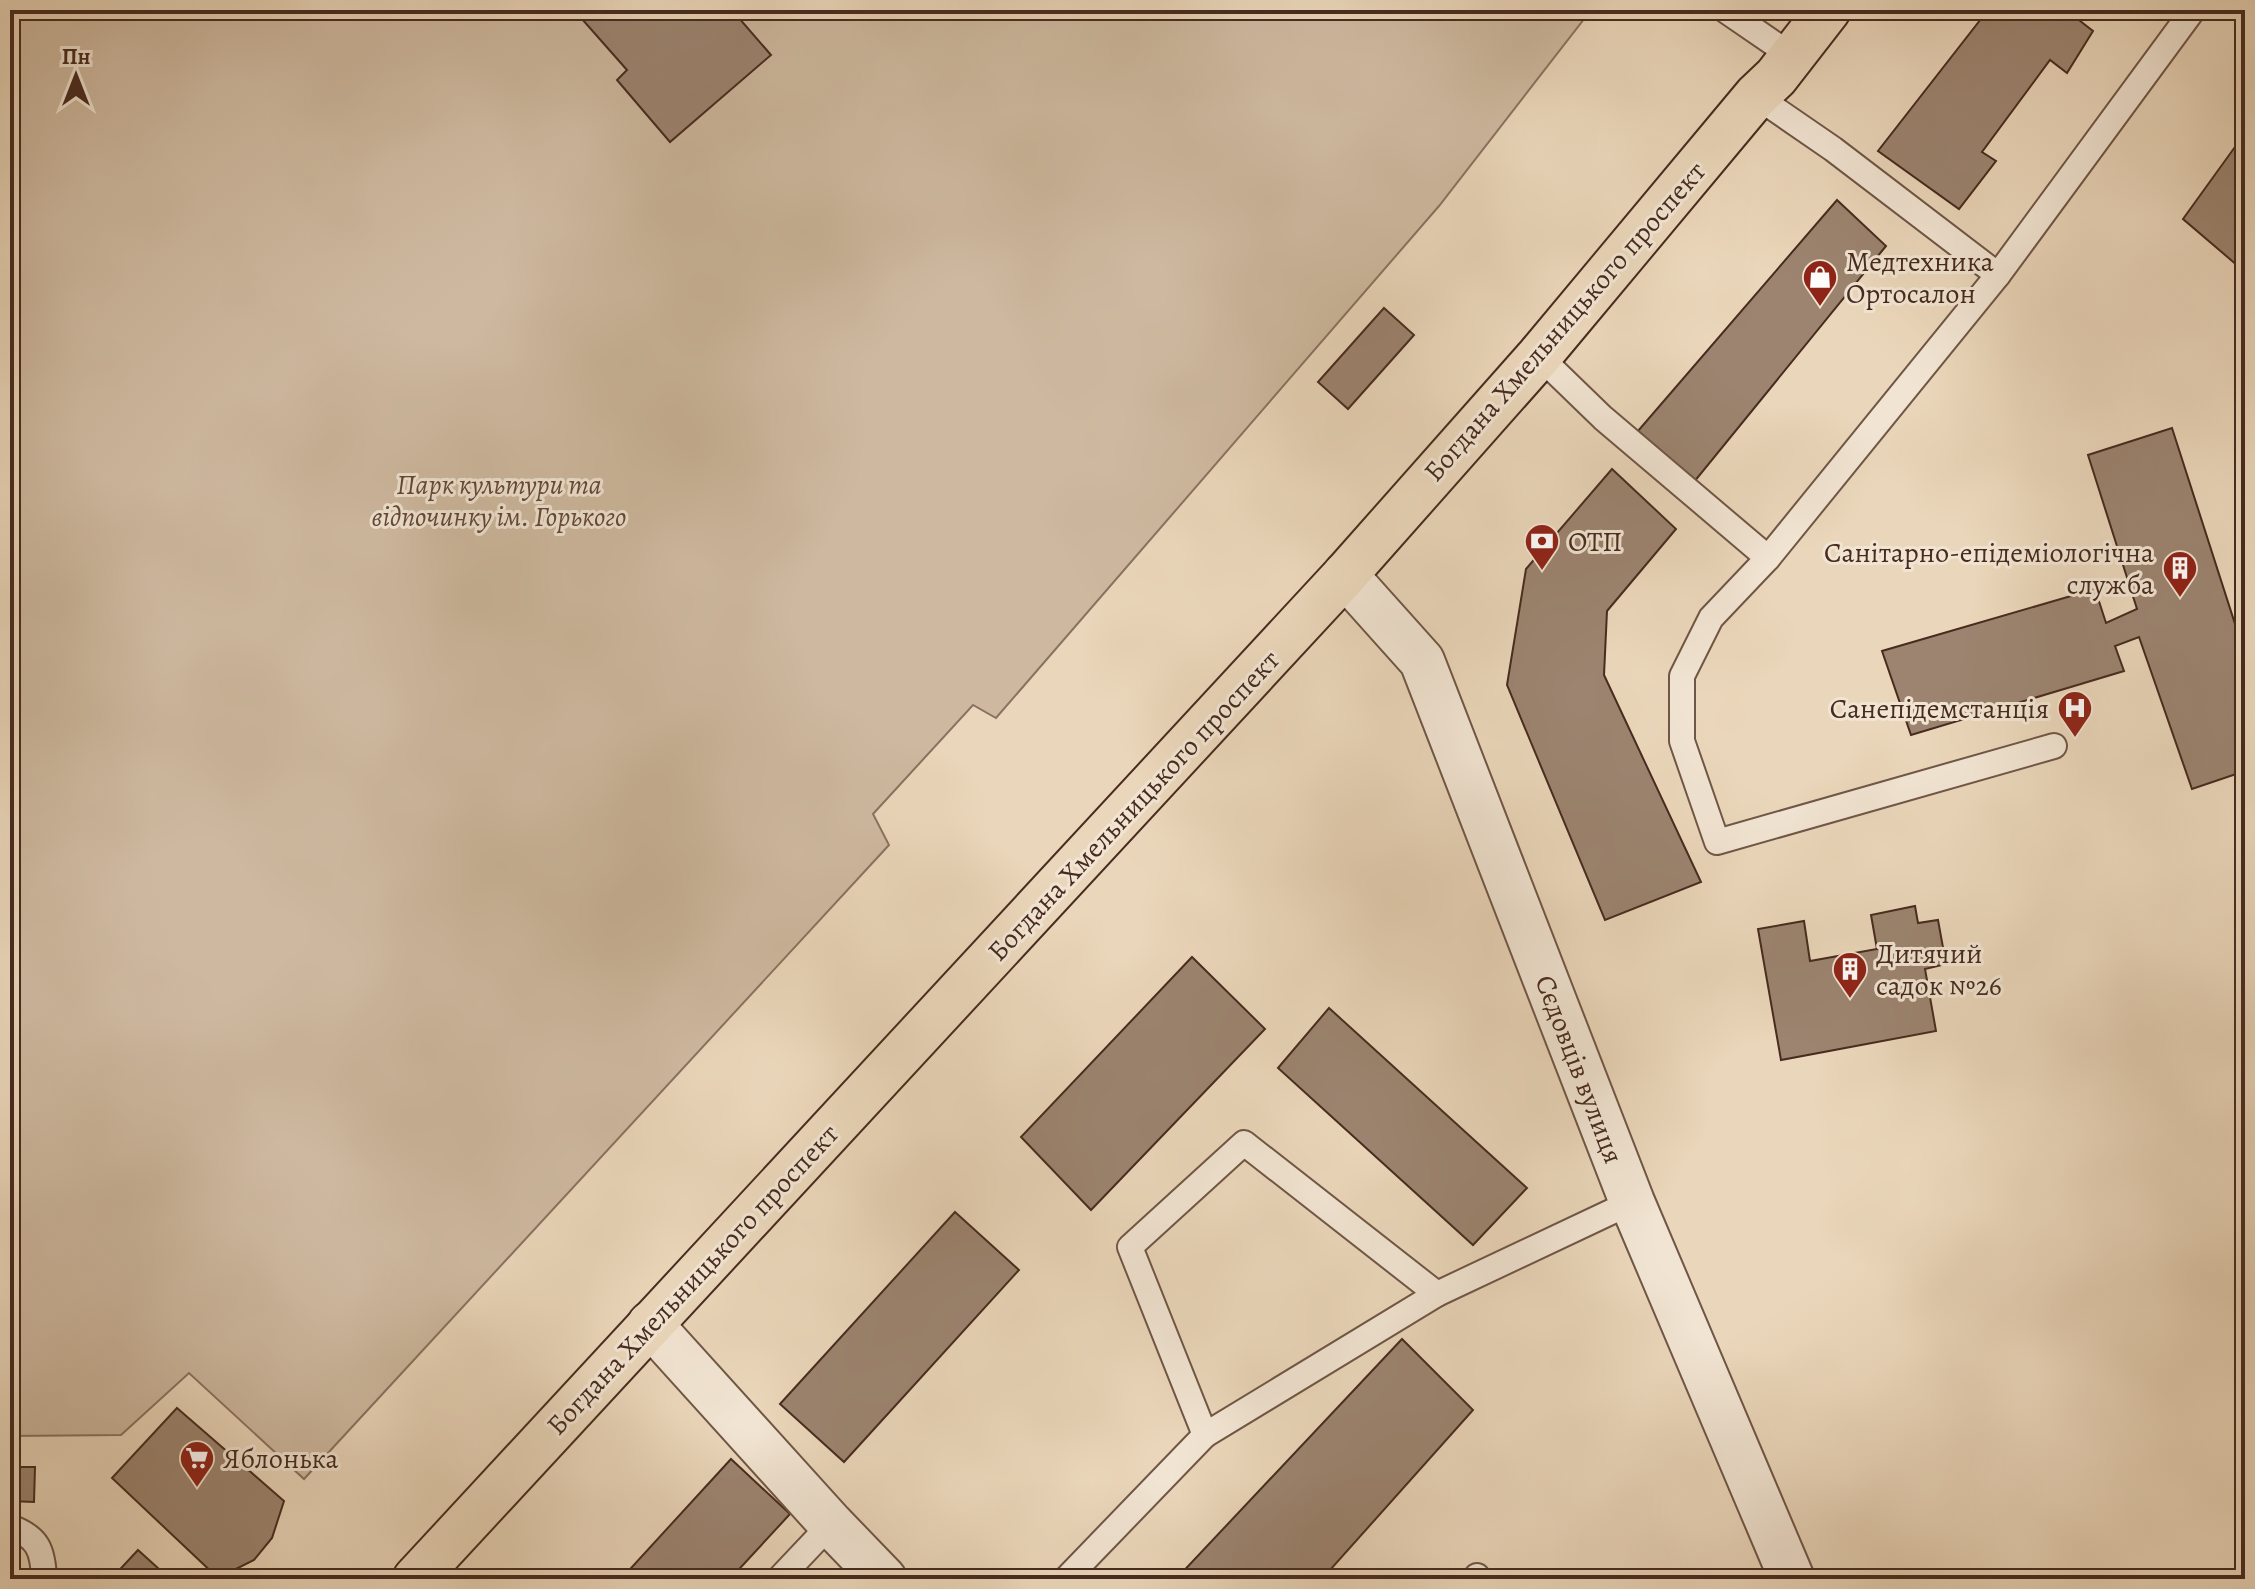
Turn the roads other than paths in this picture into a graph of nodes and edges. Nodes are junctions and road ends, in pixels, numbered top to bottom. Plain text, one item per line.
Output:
1 (1725, 10) edge
2 (1828, 10) edge
3 (2193, 10) edge
4 (1792, 56) junction
5 (1756, 96) junction
6 (1998, 275) junction
7 (1539, 356) junction
8 (1768, 558) junction
9 (1345, 575) junction
10 (2054, 746) dead end
11 (1632, 1202) junction
12 (1437, 1294) junction
13 (650, 1324) junction
14 (1205, 1435) junction
15 (831, 1524) junction
16 (10, 1527) edge
17 (44, 1579) edge
18 (415, 1579) edge
19 (779, 1579) edge
20 (884, 1579) edge
21 (1066, 1579) edge
22 (1792, 1579) edge

1 - 4 lane
2 - 4 highway, Богдана Хмельницького проспект
3 - 6 lane
4 - 5 highway, Богдана Хмельницького проспект
5 - 6 lane
5 - 7 highway, Богдана Хмельницького проспект
6 - 8 lane
7 - 8 lane
7 - 9 highway, Богдана Хмельницького проспект
8 - 10 lane
9 - 11 street, Сєдовців вулиця
9 - 13 highway, Богдана Хмельницького проспект
11 - 12 lane
11 - 22 street, Сєдовців вулиця
12 - 14 lane
12 - 14 lane
13 - 15 street
13 - 18 highway, Богдана Хмельницького проспект
14 - 21 lane
15 - 19 lane
15 - 20 street
16 - 17 lane

